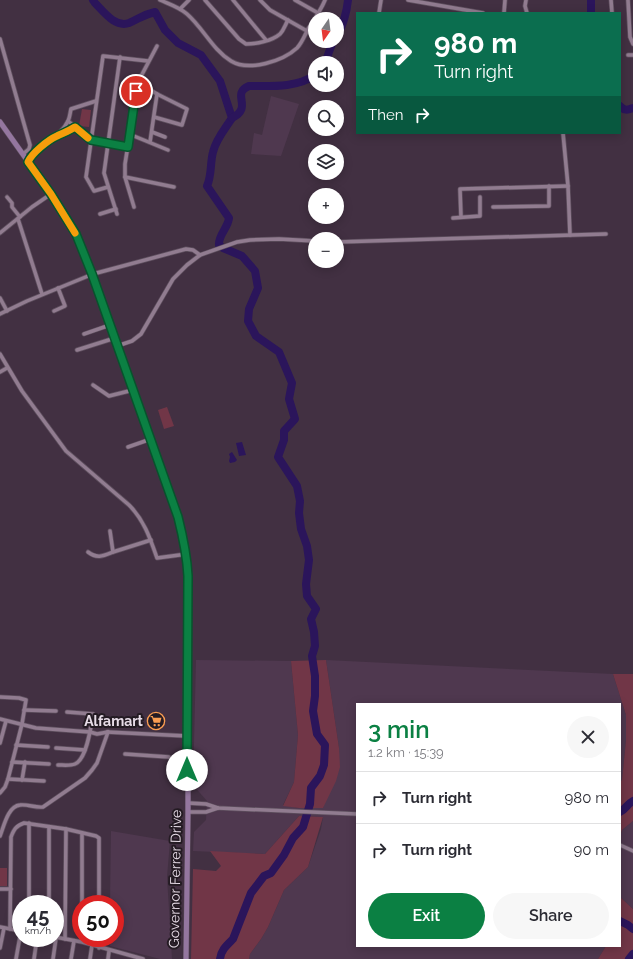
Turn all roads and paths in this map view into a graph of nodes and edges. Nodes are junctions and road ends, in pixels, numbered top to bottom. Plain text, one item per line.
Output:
1 (160, 0) edge
2 (188, 0) edge
3 (205, 0) edge
4 (233, 0) edge
5 (260, 0) edge
6 (295, 0) edge
7 (325, 0) edge
8 (381, 0) edge
9 (408, 0) edge
10 (505, 0) edge
11 (526, 0) edge
12 (611, 0) edge
13 (628, 0) edge
14 (301, 1) edge
15 (180, 9) junction
16 (628, 9) junction
17 (633, 9) edge
18 (317, 12) edge
19 (319, 12) edge
20 (379, 12) edge
21 (477, 12) edge
22 (504, 12) edge
23 (527, 12) edge
24 (612, 12) edge
25 (288, 20) junction
26 (631, 24) edge
27 (307, 31) joint
28 (0, 39) edge
29 (632, 39) edge
30 (266, 40) junction
31 (633, 44) edge
32 (157, 46) dead end
33 (2, 55) edge
34 (628, 55) dead end
35 (633, 55) edge
36 (120, 57) junction
37 (148, 61) junction
38 (138, 82) junction
39 (157, 94) junction
40 (96, 101) junction
41 (154, 117) junction
42 (68, 121) junction
43 (0, 122) edge
44 (75, 127) junction
45 (152, 132) junction
46 (129, 134) junction
47 (563, 134) edge
48 (55, 136) junction
49 (165, 137) dead end
50 (91, 140) junction
51 (150, 142) junction
52 (108, 144) junction
53 (128, 147) junction
54 (168, 150) dead end
55 (23, 154) junction
56 (28, 162) junction
57 (125, 177) junction
58 (549, 186) junction
59 (568, 186) junction
60 (108, 187) junction
61 (174, 188) dead end
62 (51, 194) junction
63 (7, 196) dead end
64 (480, 197) dead end
65 (134, 207) dead end
66 (493, 207) dead end
67 (116, 209) junction
68 (100, 214) dead end
69 (117, 214) dead end
70 (461, 217) junction
71 (19, 218) junction
72 (453, 218) dead end
73 (0, 233) edge
74 (606, 234) dead end
75 (570, 235) junction
76 (308, 241) edge
77 (344, 242) edge
78 (200, 255) junction
79 (92, 274) junction
80 (58, 288) junction
81 (42, 294) junction
82 (0, 298) edge
83 (7, 311) junction
84 (54, 311) dead end
85 (0, 314) edge
86 (110, 325) junction
87 (84, 334) dead end
88 (115, 338) junction
89 (117, 346) junction
90 (77, 350) dead end
91 (0, 354) edge
92 (7, 368) junction
93 (0, 372) edge
94 (93, 385) dead end
95 (133, 390) junction
96 (151, 439) junction
97 (128, 447) dead end
98 (110, 531) dead end
99 (151, 540) junction
100 (88, 552) dead end
101 (112, 552) junction
102 (186, 554) junction
103 (0, 697) edge
104 (24, 710) junction
105 (56, 711) dead end
106 (67, 712) dead end
107 (0, 720) edge
108 (6, 721) junction
109 (22, 724) junction
110 (90, 732) junction
111 (108, 732) junction
112 (188, 736) junction
113 (0, 743) edge
114 (16, 745) junction
115 (48, 747) dead end
116 (56, 748) dead end
117 (85, 750) junction
118 (125, 754) dead end
119 (12, 762) junction
120 (24, 762) junction
121 (48, 764) dead end
122 (58, 764) dead end
123 (187, 770) junction
124 (8, 779) junction
125 (22, 780) junction
126 (44, 781) dead end
127 (0, 793) edge
128 (188, 803) junction
129 (218, 808) junction
130 (188, 812) junction
131 (356, 814) edge
132 (30, 824) junction
133 (49, 826) junction
134 (66, 830) junction
135 (82, 833) junction
136 (0, 836) edge
137 (621, 845) edge
138 (633, 851) edge
139 (0, 889) edge
140 (11, 889) junction
141 (29, 895) edge
142 (49, 895) edge
143 (82, 895) edge
144 (99, 895) edge
145 (2, 928) edge
146 (10, 929) joint
147 (65, 939) joint
148 (72, 941) edge
149 (18, 947) edge
150 (36, 947) edge
151 (55, 947) edge
152 (73, 947) edge
153 (92, 947) edge
154 (0, 948) edge
155 (99, 948) edge
156 (109, 951) junction
157 (126, 957) edge
158 (16, 959) edge
159 (34, 959) edge
160 (53, 959) edge
161 (71, 959) edge
162 (90, 959) edge
163 (108, 959) edge
164 (143, 959) edge
165 (186, 959) edge

1 - 15 street
2 - 15 street
3 - 30 street
4 - 30 street
5 - 25 street
6 - 14 street
7 - 19 street
8 - 20 street
9 - 21 street
10 - 22 street
11 - 23 street
12 - 24 street
13 - 16 street
14 - 18 street
15 - 27 street
16 - 17 street
16 - 26 street
25 - 27 street
25 - 30 street
26 - 29 street
28 - 33 street
29 - 31 street
32 - 37 street
33 - 55 street
34 - 35 street
36 - 37 street
36 - 40 street
36 - 52 street
37 - 38 street
38 - 39 street
38 - 46 street
39 - 41 street
39 - 41 street
40 - 42 street
40 - 50 street
41 - 45 street
42 - 44 street
42 - 48 street
43 - 55 main road, Governor Ferrer Drive
44 - 48 street
44 - 50 street
45 - 49 street
45 - 51 street
46 - 51 street
46 - 53 street
47 - 59 street
48 - 56 street
50 - 52 street
50 - 60 street
51 - 54 street
52 - 53 street
52 - 60 street
53 - 57 street
55 - 56 main road, Governor Ferrer Drive
56 - 62 main road, Governor Ferrer Drive
57 - 61 street
57 - 65 street
58 - 59 street
58 - 66 street
58 - 70 street
59 - 75 street
60 - 67 street
62 - 71 street
62 - 79 main road, Governor Ferrer Drive
63 - 71 street
64 - 70 street
67 - 68 street
67 - 69 street
70 - 72 street
71 - 73 street
71 - 81 street
74 - 75 street
75 - 77 street
76 - 78 street
78 - 79 street
78 - 89 street
79 - 80 street
79 - 86 main road, Governor Ferrer Drive
80 - 81 street
80 - 84 street
81 - 83 street
82 - 83 street
83 - 85 street
86 - 87 street
86 - 88 main road, Governor Ferrer Drive
88 - 89 main road, Governor Ferrer Drive
88 - 90 street
89 - 95 main road, Governor Ferrer Drive
91 - 92 street
92 - 93 street
92 - 99 street
94 - 95 street
95 - 96 main road, Governor Ferrer Drive
96 - 97 street
96 - 102 main road, Governor Ferrer Drive
98 - 101 street
99 - 101 street
99 - 102 street
100 - 101 street
102 - 112 main road, Governor Ferrer Drive
103 - 104 street
104 - 105 street
104 - 109 street
106 - 110 street
107 - 108 street
108 - 109 street
108 - 113 street
109 - 110 street
109 - 114 street
110 - 111 street
110 - 117 street
111 - 112 street
111 - 136 street
112 - 123 main road, Governor Ferrer Drive
114 - 115 street
114 - 119 street
116 - 117 street
117 - 122 street
118 - 123 street
119 - 120 street
119 - 124 street
120 - 121 street
120 - 125 street
123 - 128 main road, Governor Ferrer Drive
124 - 125 street
124 - 127 street
125 - 126 street
128 - 129 street
128 - 130 main road, Governor Ferrer Drive
129 - 130 street
129 - 131 street
130 - 165 main road, Governor Ferrer Drive
132 - 133 street
132 - 140 street
132 - 141 street
133 - 134 street
133 - 142 street
134 - 135 street
134 - 147 street
135 - 143 street
135 - 144 street
137 - 138 street
139 - 140 street
140 - 146 street
145 - 146 street
145 - 154 street
147 - 148 street
149 - 158 street
150 - 159 street
151 - 160 street
152 - 161 street
153 - 162 street
155 - 156 street
156 - 157 street
156 - 163 street
157 - 164 street

